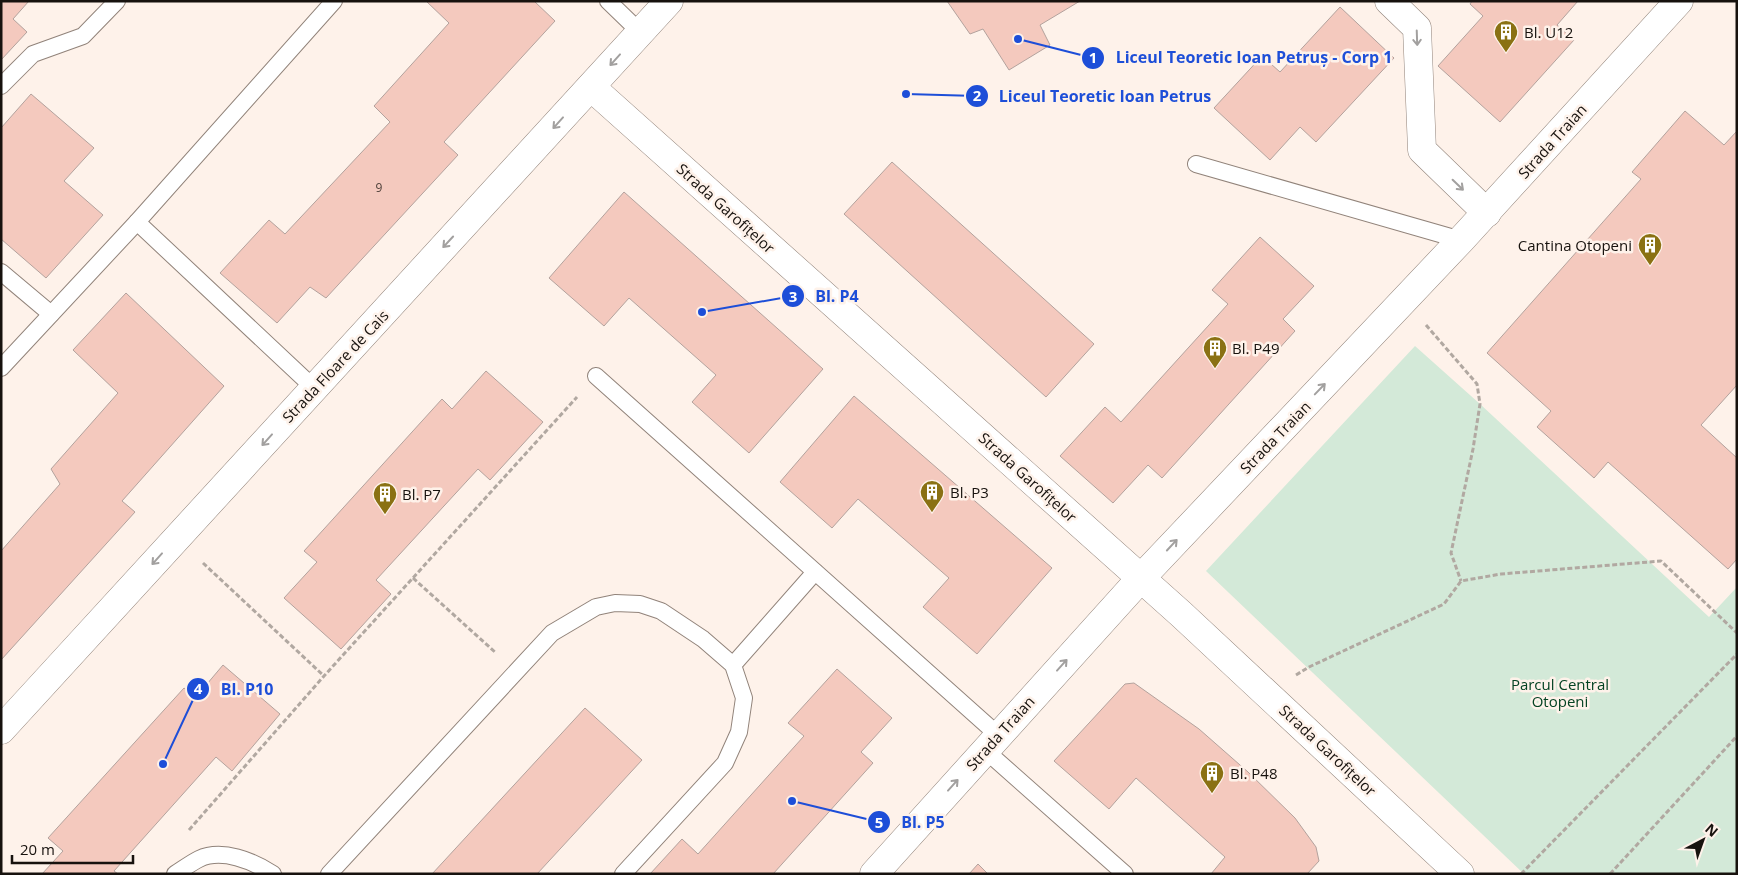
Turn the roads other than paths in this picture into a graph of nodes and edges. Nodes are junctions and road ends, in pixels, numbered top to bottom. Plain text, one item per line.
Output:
1 (117, 1) edge
2 (334, 1) edge
3 (608, 1) edge
4 (669, 1) edge
5 (1389, 1) edge
6 (1678, 1) edge
7 (640, 32) junction
8 (1, 86) edge
9 (591, 87) junction
10 (1196, 164) dead end
11 (1487, 213) junction
12 (137, 222) junction
13 (1461, 240) junction
14 (1, 272) edge
15 (51, 314) junction
16 (1, 368) edge
17 (596, 376) road end
18 (314, 388) junction
19 (815, 572) junction
20 (1141, 578) junction
21 (733, 665) junction
22 (1, 730) edge
23 (991, 743) junction
24 (175, 874) edge
25 (273, 874) edge
26 (329, 874) edge
27 (623, 874) edge
28 (874, 874) edge
29 (1125, 874) edge
30 (1460, 874) edge

1 - 8 lane
2 - 12 lane
3 - 7 lane
4 - 7 street, Strada Floare de Cais
5 -> 11 street
6 - 11 street, Strada Traian
7 -> 9 street, Strada Floare de Cais
9 -> 18 street, Strada Floare de Cais
9 - 20 street, Strada Garofițelor
10 - 13 lane
11 - 13 street, Strada Traian
12 - 15 lane
12 - 18 lane
20 -> 13 street, Strada Traian
14 - 15 lane
15 - 16 lane
17 - 19 lane
18 -> 22 street, Strada Floare de Cais
19 - 21 lane
19 - 23 lane
23 -> 20 street, Strada Traian
20 - 30 street, Strada Garofițelor
21 - 26 lane
21 - 27 lane
28 -> 23 street, Strada Traian
23 - 29 lane
24 - 25 lane

